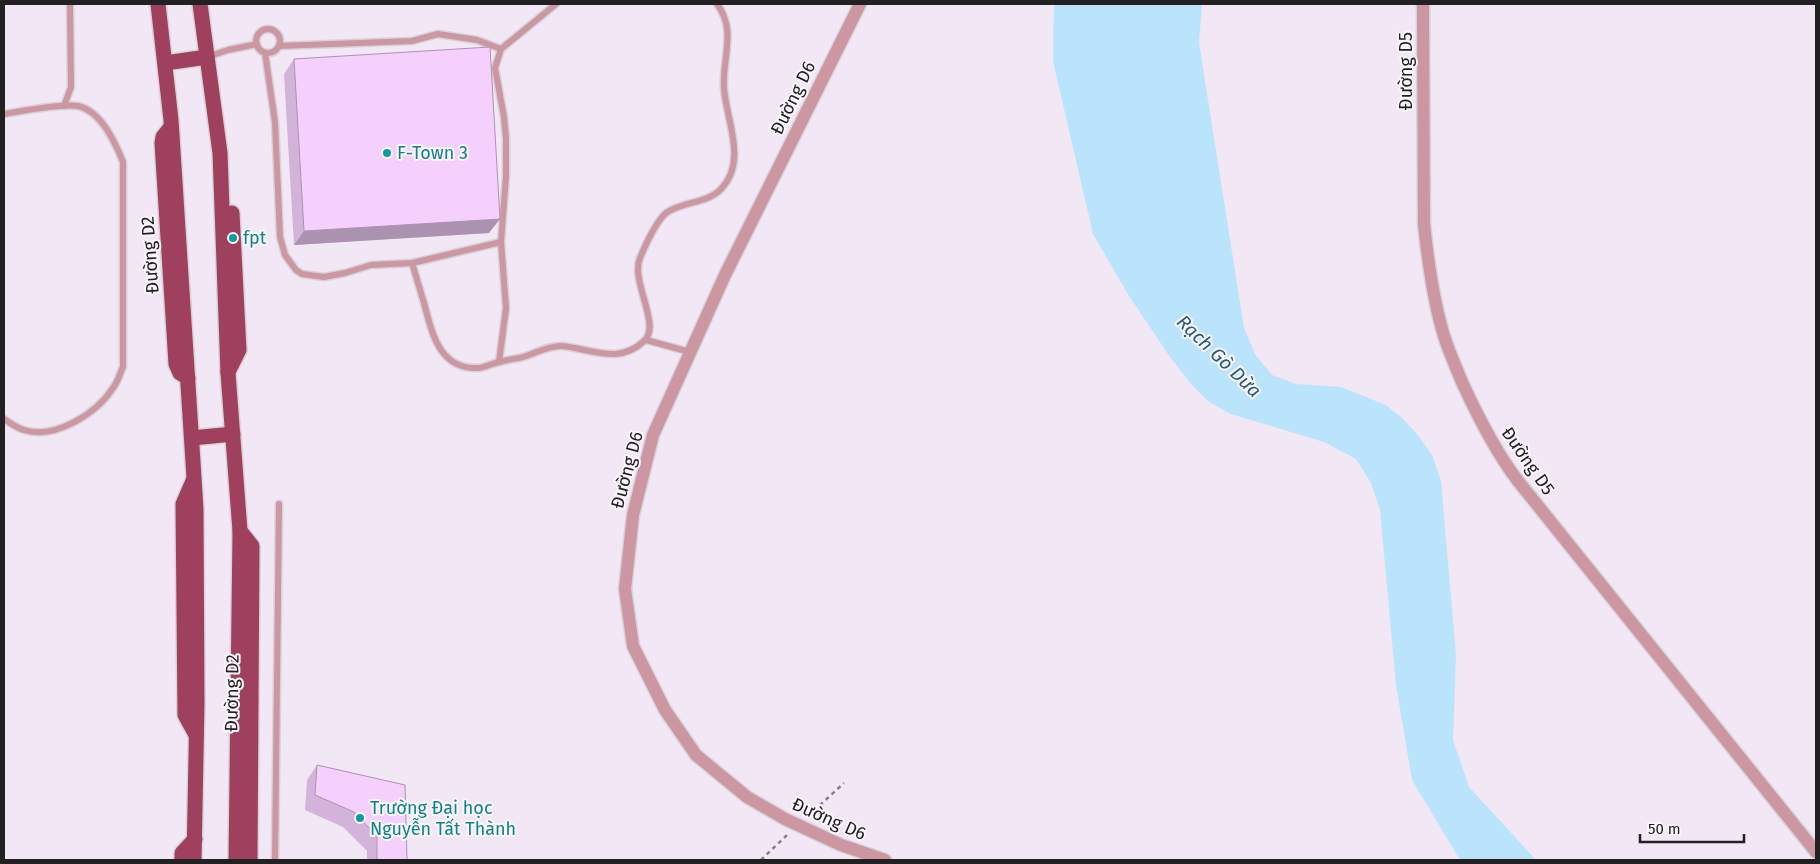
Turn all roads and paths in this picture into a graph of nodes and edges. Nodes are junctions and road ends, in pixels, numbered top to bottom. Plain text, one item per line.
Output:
1 (70, 4) edge
2 (158, 4) edge
3 (200, 4) edge
4 (556, 4) edge
5 (717, 4) edge
6 (860, 4) edge
7 (1423, 4) edge
8 (256, 44) junction
9 (279, 46) junction
10 (501, 49) junction
11 (265, 53) junction
12 (206, 57) junction
13 (165, 63) junction
14 (64, 106) junction
15 (4, 114) edge
16 (501, 242) junction
17 (412, 263) junction
18 (646, 340) junction
19 (690, 352) junction
20 (499, 362) junction
21 (4, 419) edge
22 (233, 434) junction
23 (192, 438) junction
24 (279, 504) dead end
25 (240, 531) junction
26 (195, 839) junction
27 (1816, 852) edge
28 (877, 859) edge
29 (182, 860) edge
30 (194, 860) edge
31 (236, 860) edge
32 (250, 860) edge
33 (275, 860) edge

1 - 14 lane
2 - 13 main road, Đường D2
3 - 12 main road, Đường D2
4 - 10 lane
5 - 18 lane
6 - 19 street, Đường D6
7 - 27 street, Đường D5
8 - 9 lane
8 - 11 lane
8 - 12 lane
9 - 10 lane
9 - 11 lane
10 - 16 lane
11 - 17 lane
12 - 13 main road
12 - 22 main road, Đường D2
13 - 23 main road, Đường D2
14 - 15 lane
14 - 21 lane
16 - 17 lane
16 - 20 lane
17 - 20 lane
18 - 19 lane
18 - 20 lane
19 - 28 street, Đường D6
22 - 23 main road
22 - 25 main road, Đường D2
23 - 26 main road, Đường D2
24 - 33 lane
25 - 31 main road, Đường D2
25 - 32 main road, Đường D2
26 - 29 main road
26 - 30 main road, Đường D2

